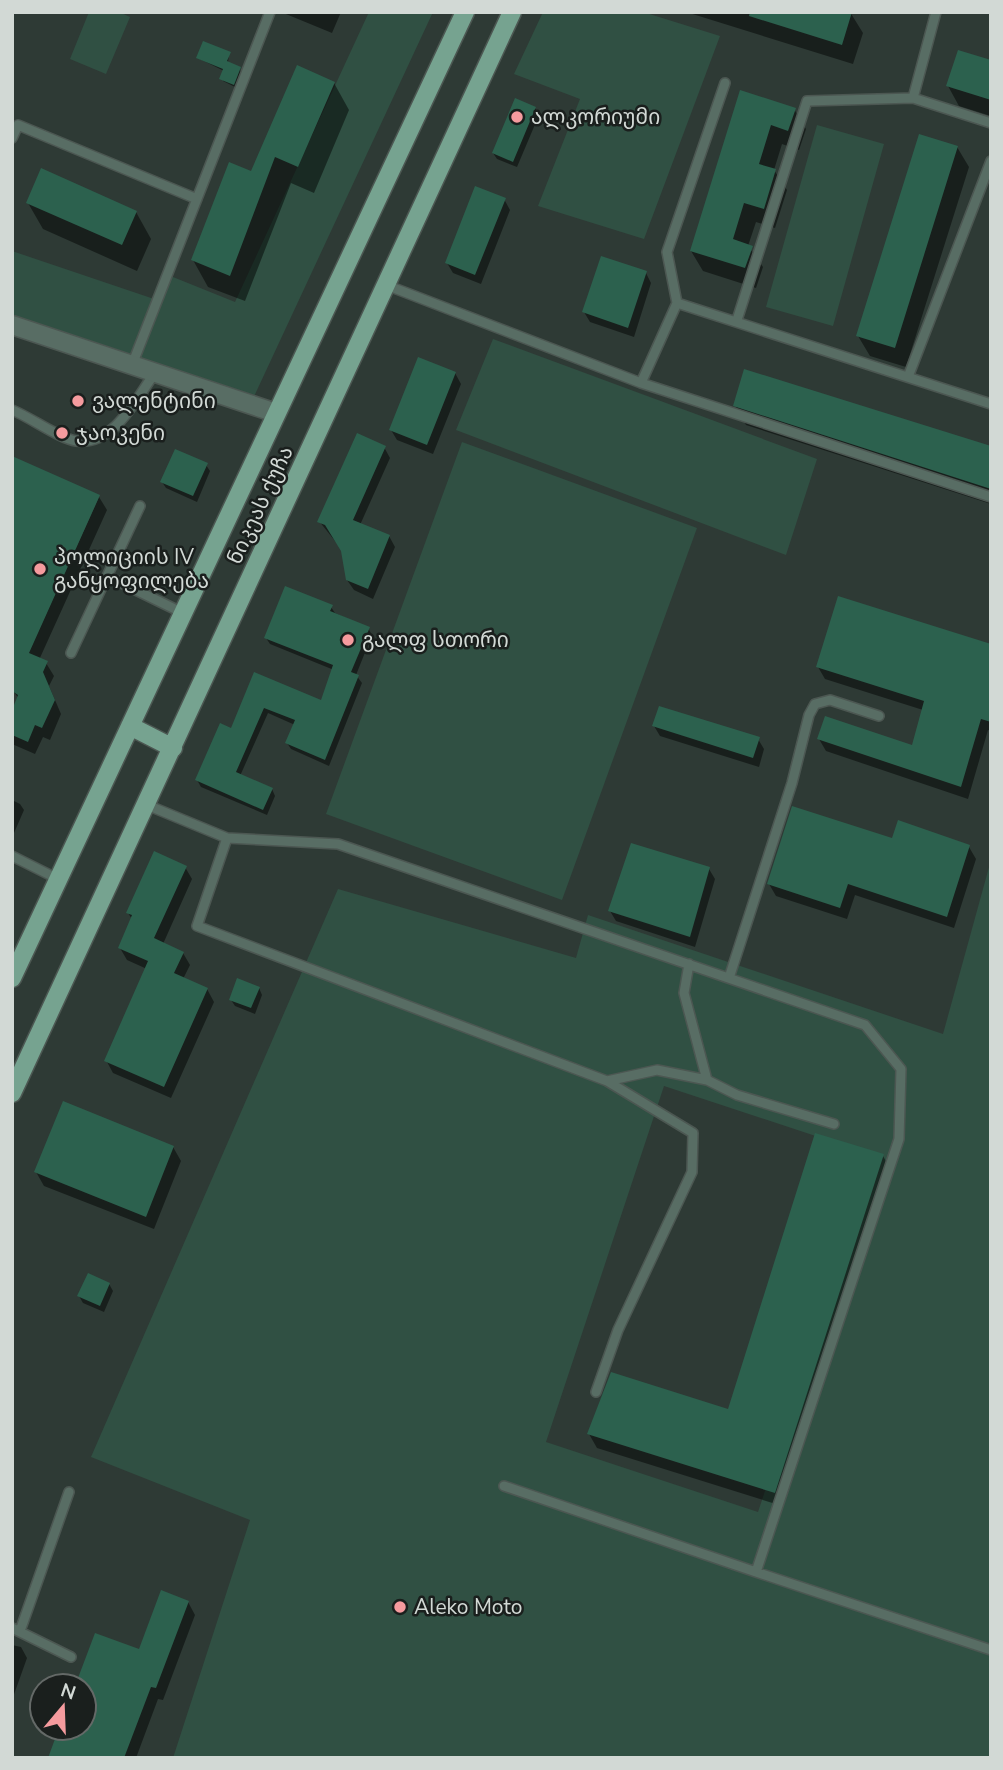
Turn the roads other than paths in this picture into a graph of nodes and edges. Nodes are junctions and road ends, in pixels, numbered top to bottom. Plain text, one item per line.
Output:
1 (270, 12) edge
2 (465, 12) edge
3 (512, 12) edge
4 (936, 12) edge
5 (725, 83) dead end
6 (913, 98) junction
7 (991, 123) edge
8 (12, 138) edge
9 (991, 161) edge
10 (197, 199) junction
11 (386, 285) junction
12 (677, 303) junction
13 (737, 320) junction
14 (12, 325) edge
15 (132, 365) junction
16 (155, 373) junction
17 (908, 377) junction
18 (640, 383) junction
19 (991, 404) edge
20 (12, 410) edge
21 (276, 414) junction
22 (991, 497) edge
23 (140, 506) dead end
24 (107, 576) junction
25 (183, 612) junction
26 (71, 653) dead end
27 (879, 716) dead end
28 (130, 726) junction
29 (173, 748) junction
30 (147, 805) junction
31 (227, 838) junction
32 (12, 856) edge
33 (58, 879) junction
34 (689, 964) junction
35 (12, 978) edge
36 (729, 978) junction
37 (707, 1080) junction
38 (607, 1081) junction
39 (12, 1093) edge
40 (834, 1124) dead end
41 (596, 1392) dead end
42 (505, 1486) dead end
43 (69, 1492) dead end
44 (756, 1572) junction
45 (16, 1630) edge
46 (991, 1650) edge
47 (71, 1657) dead end

1 - 10 lane
2 - 21 main road, ნიკეას ქუჩა
3 - 11 main road, ნიკეას ქუჩა
4 - 6 lane
5 - 12 lane
6 - 7 lane
6 - 13 lane
8 - 10 lane
9 - 17 lane
10 - 15 lane
11 - 18 lane
11 - 29 main road, ნიკეას ქუჩა
12 - 13 lane
12 - 18 lane
13 - 17 lane
14 - 15 street
15 - 16 street
16 - 20 lane
16 - 21 street
17 - 19 lane
18 - 22 lane
21 - 25 main road, ნიკეას ქუჩა
23 - 24 lane
24 - 25 lane
24 - 26 lane
25 - 28 main road, ნიკეას ქუჩა
27 - 36 lane
28 - 29 main road
28 - 33 main road, ნიკეას ქუჩა
29 - 30 main road, ნიკეას ქუჩა
30 - 31 lane
30 - 39 main road, ნიკეას ქუჩა
31 - 34 lane
31 - 38 lane
32 - 33 lane
33 - 35 main road, ნიკეას ქუჩა
34 - 36 lane
34 - 37 lane
36 - 44 lane
37 - 38 lane
37 - 40 lane
38 - 41 lane
42 - 44 lane
43 - 45 lane
44 - 46 lane
45 - 47 lane

